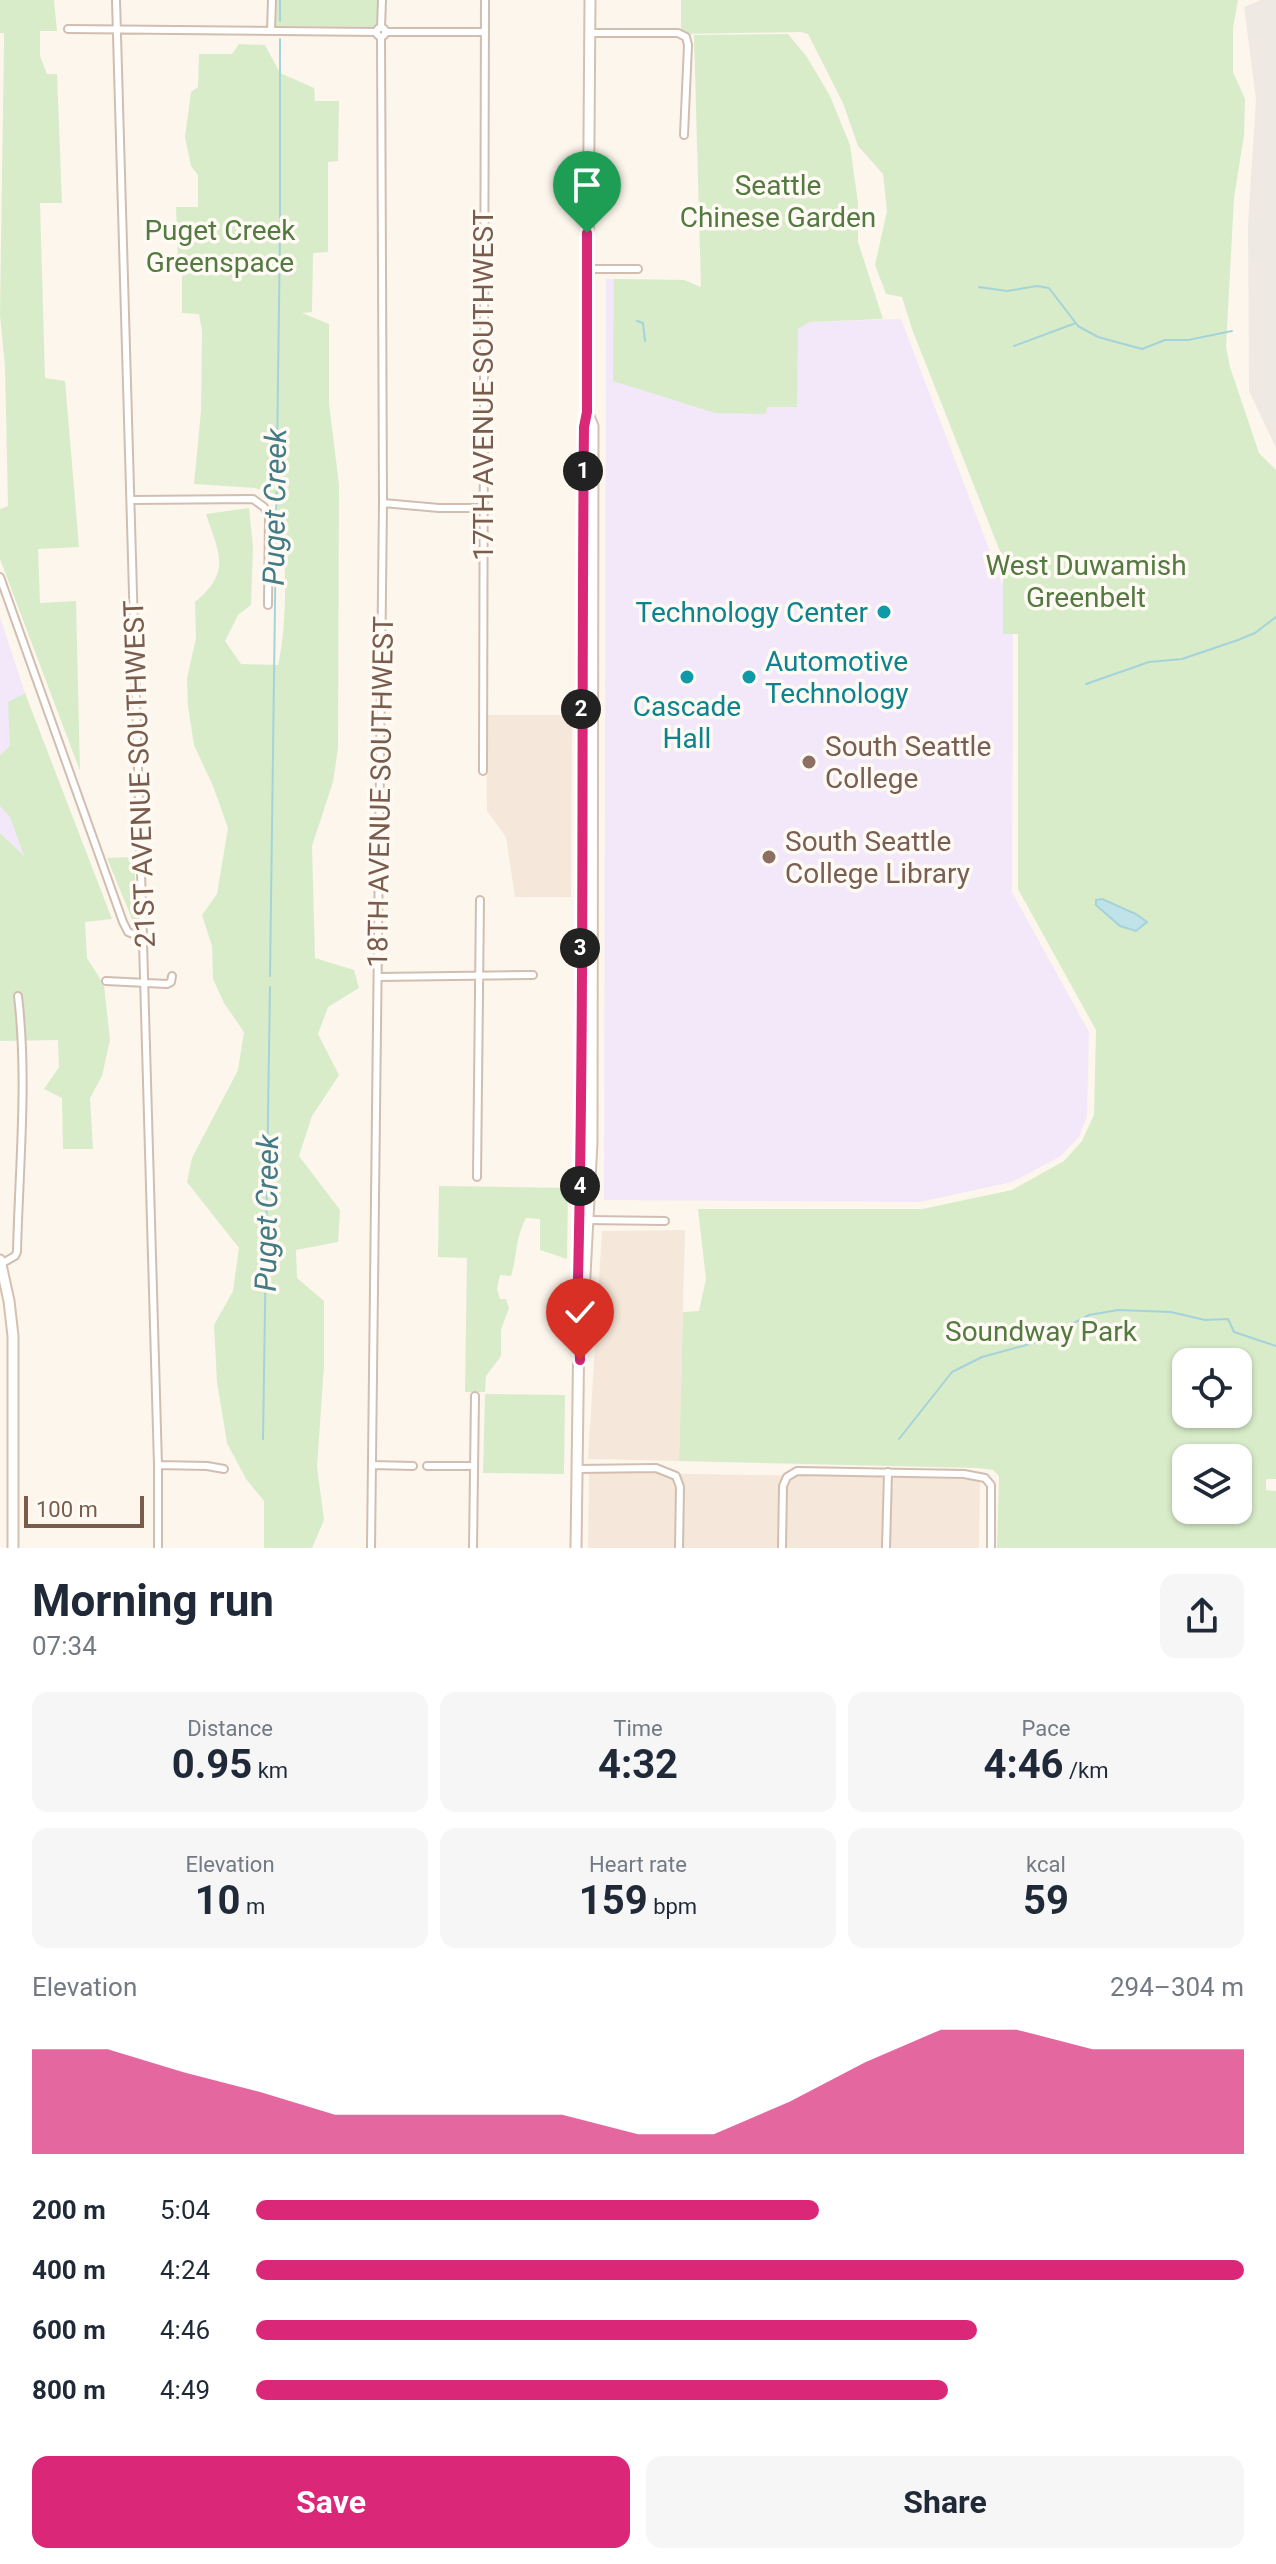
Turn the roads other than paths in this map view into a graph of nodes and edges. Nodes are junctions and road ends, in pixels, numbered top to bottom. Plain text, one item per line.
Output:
1 (116, 0) edge
2 (272, 0) edge
3 (382, 0) edge
4 (485, 0) edge
5 (590, 0) edge
6 (68, 29) dead end
7 (117, 29) junction
8 (271, 30) junction
9 (381, 32) junction
10 (485, 32) junction
11 (590, 33) junction
12 (684, 135) dead end
13 (587, 269) junction
14 (638, 269) dead end
15 (132, 500) junction
16 (383, 503) junction
17 (482, 508) junction
18 (0, 577) edge
19 (268, 605) dead end
20 (483, 771) dead end
21 (480, 900) dead end
22 (143, 938) junction
23 (480, 975) junction
24 (533, 975) dead end
25 (172, 976) dead end
26 (378, 977) junction
27 (106, 981) dead end
28 (145, 984) junction
29 (18, 996) dead end
30 (477, 1177) dead end
31 (584, 1220) junction
32 (665, 1221) dead end
33 (1, 1262) edge
34 (475, 1396) dead end
35 (158, 1465) junction
36 (372, 1465) junction
37 (413, 1466) dead end
38 (427, 1466) dead end
39 (474, 1466) junction
40 (224, 1469) dead end
41 (578, 1469) junction
42 (888, 1472) junction
43 (13, 1548) edge
44 (158, 1548) edge
45 (371, 1548) edge
46 (473, 1548) edge
47 (576, 1548) edge
48 (679, 1548) edge
49 (782, 1548) edge
50 (886, 1548) edge
51 (991, 1548) edge

1 - 7 street, 21ST AVENUE SOUTHWEST
2 - 8 street
3 - 9 street, 18TH AVENUE SOUTHWEST
4 - 10 street, 17TH AVENUE SOUTHWEST
5 - 11 street
6 - 7 street
7 - 8 street
7 - 15 street, 21ST AVENUE SOUTHWEST
8 - 9 street
9 - 10 street
9 - 16 street, 18TH AVENUE SOUTHWEST
10 - 17 street, 17TH AVENUE SOUTHWEST
11 - 12 street
11 - 13 street
13 - 14 street
13 - 31 street
15 - 19 street
15 - 22 street, 21ST AVENUE SOUTHWEST
16 - 17 street
16 - 26 street, 18TH AVENUE SOUTHWEST
17 - 20 street, 17TH AVENUE SOUTHWEST
18 - 22 street
21 - 23 street
22 - 28 street, 21ST AVENUE SOUTHWEST
23 - 24 street
23 - 26 street
23 - 30 street
25 - 28 street
26 - 36 street, 18TH AVENUE SOUTHWEST
27 - 28 street
28 - 35 street, 21ST AVENUE SOUTHWEST
29 - 33 street
31 - 32 street
31 - 41 street
33 - 43 street
34 - 39 street
35 - 40 street
35 - 44 street, 21ST AVENUE SOUTHWEST
36 - 37 street
36 - 45 street, 18TH AVENUE SOUTHWEST
38 - 39 street
39 - 46 street
41 - 47 street
41 - 48 street
42 - 49 street
42 - 50 street
42 - 51 street

